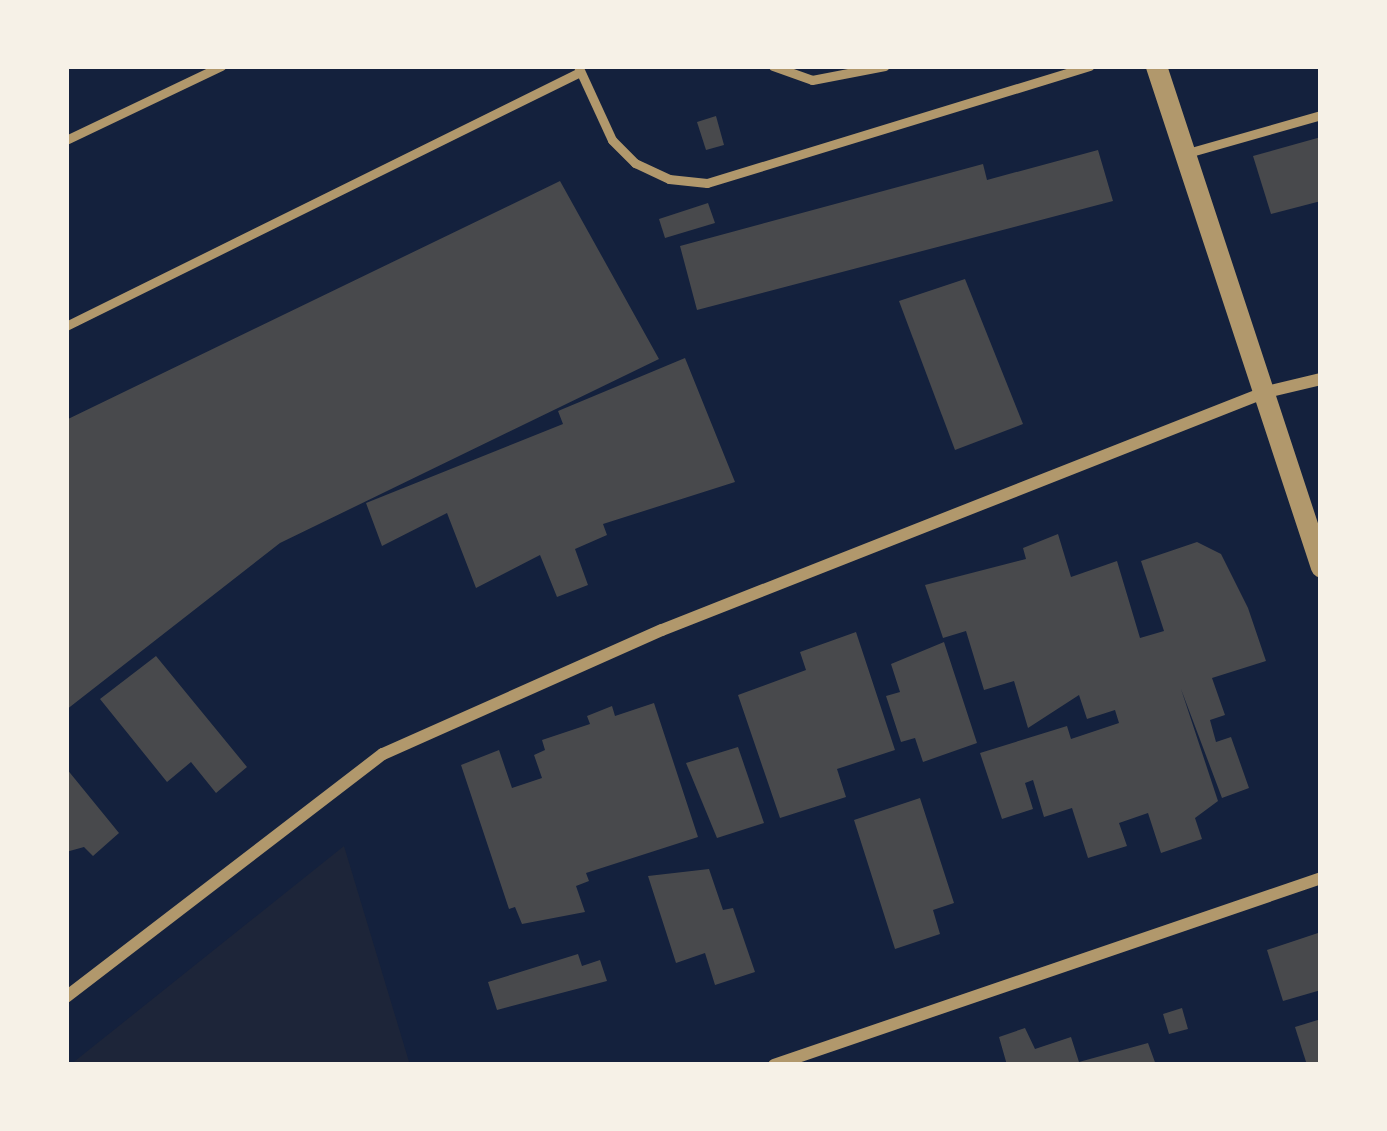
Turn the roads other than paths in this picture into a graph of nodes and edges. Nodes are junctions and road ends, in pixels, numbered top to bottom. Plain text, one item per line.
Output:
1 (221, 66) edge
2 (773, 66) edge
3 (885, 66) edge
4 (1089, 66) edge
5 (1156, 66) edge
6 (579, 69) edge
7 (1321, 115) edge
8 (66, 140) edge
9 (1184, 154) junction
10 (66, 326) edge
11 (1321, 379) edge
12 (1266, 392) junction
13 (1321, 567) edge
14 (1321, 878) edge
15 (66, 997) edge
16 (773, 1065) edge

1 - 8 lane
2 - 3 lane
4 - 6 lane
5 - 9 street
6 - 10 lane
7 - 9 lane
9 - 12 street
11 - 12 street
12 - 13 street
12 - 15 street
14 - 16 street

